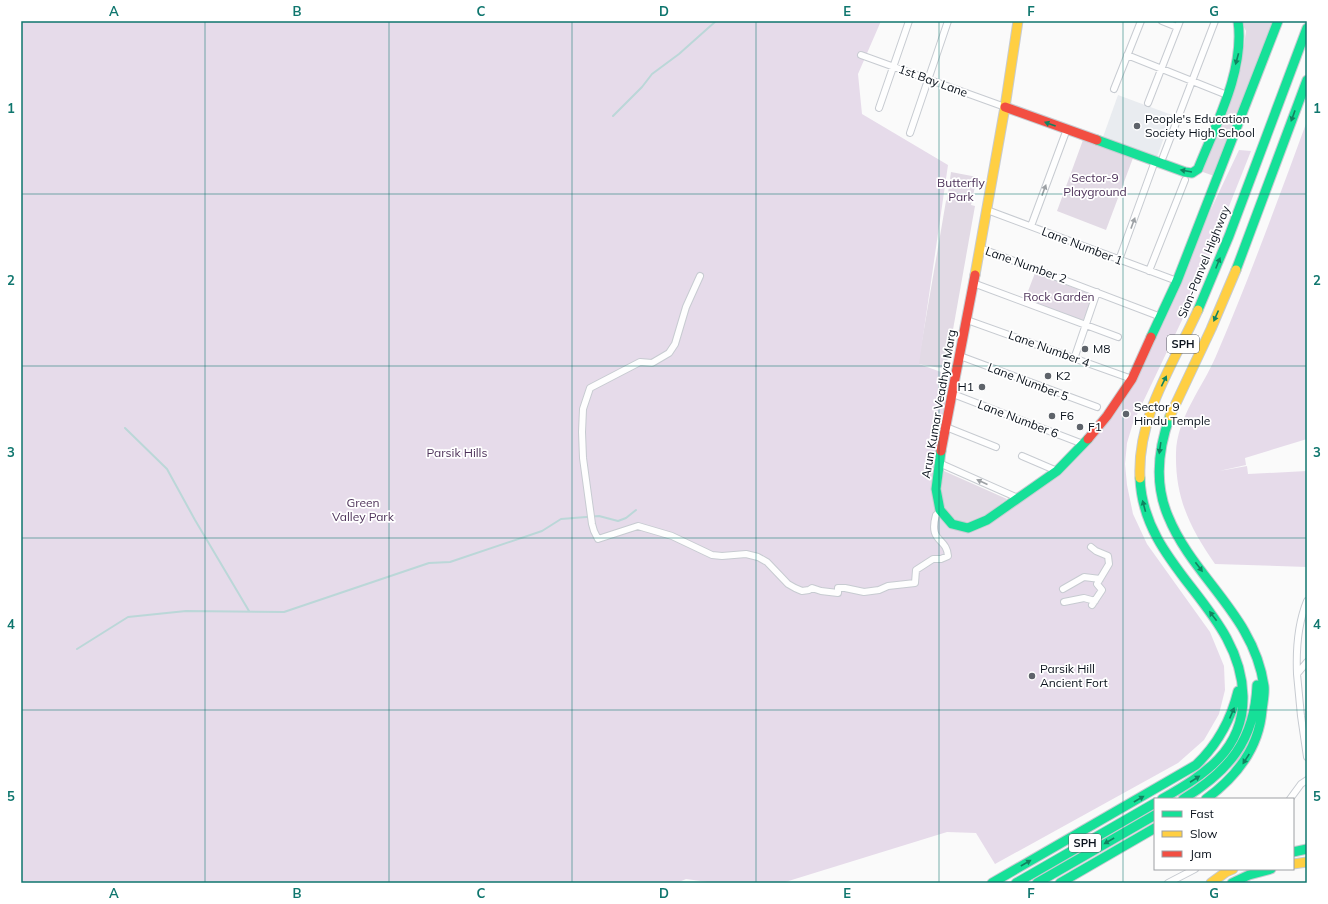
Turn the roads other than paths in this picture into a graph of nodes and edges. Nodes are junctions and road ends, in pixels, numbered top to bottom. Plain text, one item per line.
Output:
1 (908, 21) edge
2 (948, 21) edge
3 (1018, 21) edge
4 (1141, 21) edge
5 (1162, 21) edge
6 (1215, 21) edge
7 (1238, 21) edge
8 (1278, 21) edge
9 (1178, 24) edge
10 (1307, 28) edge
11 (861, 55) dead end
12 (1127, 55) junction
13 (893, 66) junction
14 (1161, 69) junction
15 (928, 79) junction
16 (1307, 80) edge
17 (1192, 81) junction
18 (1114, 89) dead end
19 (1228, 95) junction
20 (1148, 103) dead end
21 (1005, 107) junction
22 (879, 108) dead end
23 (1067, 129) junction
24 (910, 133) dead end
25 (1159, 159) junction
26 (1185, 180) dead end
27 (986, 210) junction
28 (1031, 226) junction
29 (980, 248) junction
30 (1119, 260) junction
31 (1149, 271) junction
32 (700, 276) dead end
33 (1178, 282) junction
34 (973, 283) junction
35 (1097, 292) junction
36 (1161, 317) junction
37 (967, 320) junction
38 (1086, 325) junction
39 (1118, 337) dead end
40 (960, 356) junction
41 (1074, 358) junction
42 (1132, 379) junction
43 (953, 394) junction
44 (1097, 407) dead end
45 (946, 427) junction
46 (1083, 444) junction
47 (996, 447) dead end
48 (1022, 456) dead end
49 (939, 463) junction
50 (1057, 470) junction
51 (1018, 498) junction
52 (942, 511) junction
53 (1091, 547) dead end
54 (1100, 579) junction
55 (1063, 589) dead end
56 (1307, 601) edge
57 (1064, 602) dead end
58 (1250, 642) junction
59 (1234, 648) junction
60 (1307, 662) edge
61 (1297, 674) junction
62 (1307, 712) edge
63 (1301, 716) junction
64 (1307, 757) edge
65 (1307, 780) edge
66 (1164, 798) edge
67 (1185, 798) edge
68 (1207, 798) edge
69 (1291, 798) edge
70 (1154, 804) edge
71 (1154, 816) edge
72 (1154, 829) edge
73 (1307, 849) edge
74 (1294, 852) edge
75 (1307, 862) edge
76 (1294, 864) edge
77 (1193, 870) edge
78 (1231, 870) edge
79 (1266, 870) edge
80 (992, 883) edge
81 (1016, 883) edge
82 (1037, 883) edge
83 (1060, 883) edge
84 (1168, 883) edge
85 (1211, 883) edge
86 (1232, 883) edge

1 - 13 street
2 - 15 street
3 - 21 main road, Arun Kumar Veadhya Marg
4 - 12 street
5 - 9 street
6 - 17 street
7 -> 19 main road
8 - 33 main road, Arun Kumar Veadhya Marg
9 - 14 street
59 -> 10 main road, Sion-Panvel Highway / SPH
11 - 13 street, 1st Bay Lane
12 - 14 street
12 - 18 street
13 - 15 street, 1st Bay Lane
13 - 22 street
14 - 17 street
14 - 20 street
15 - 21 street, 1st Bay Lane
15 - 24 street
16 -> 58 main road, SPH
17 - 19 street
17 - 25 street
19 -> 25 main road
23 -> 21 main road
21 - 27 main road, Arun Kumar Veadhya Marg
23 - 25 main road
28 -> 23 street
30 -> 25 street
26 - 31 street
27 - 28 street, Lane Number 1
27 - 29 main road, Arun Kumar Veadhya Marg
28 - 30 street, Lane Number 1
29 - 34 main road, Arun Kumar Veadhya Marg
29 - 35 street, Lane Number 2
30 - 31 street, Lane Number 1
31 - 33 street, Lane Number 1
32 - 52 street
33 - 36 main road, Arun Kumar Veadhya Marg
34 - 37 main road, Arun Kumar Veadhya Marg
34 - 38 street
35 - 36 street, Lane Number 2
35 - 38 street
36 - 42 main road, Arun Kumar Veadhya Marg
37 - 40 main road, Arun Kumar Veadhya Marg
37 - 41 street, Lane Number 4
38 - 39 street
38 - 41 street
40 - 43 main road, Arun Kumar Veadhya Marg
40 - 44 street, Lane Number 5
41 - 42 street, Lane Number 4
42 - 46 main road, Arun Kumar Veadhya Marg
43 - 45 main road, Arun Kumar Veadhya Marg
43 - 46 street, Lane Number 6
45 - 47 street
45 - 49 main road, Arun Kumar Veadhya Marg
46 - 50 main road, Arun Kumar Veadhya Marg
48 - 50 street
51 -> 49 street
49 - 52 main road, Arun Kumar Veadhya Marg
50 - 51 main road, Arun Kumar Veadhya Marg
51 - 52 main road, Arun Kumar Veadhya Marg
53 - 54 street
54 - 55 street
54 - 57 street
56 - 61 street
58 - 67 main road, SPH
58 -> 68 main road
66 -> 59 main road, SPH
80 -> 59 main road
60 - 61 street
61 - 63 street
62 - 63 street
63 - 64 street
65 - 69 street
70 - 81 main road, SPH
71 -> 82 main road, SPH
72 - 83 main road
73 - 74 main road
75 - 76 main road
77 - 84 street
78 - 85 main road
79 - 86 main road

